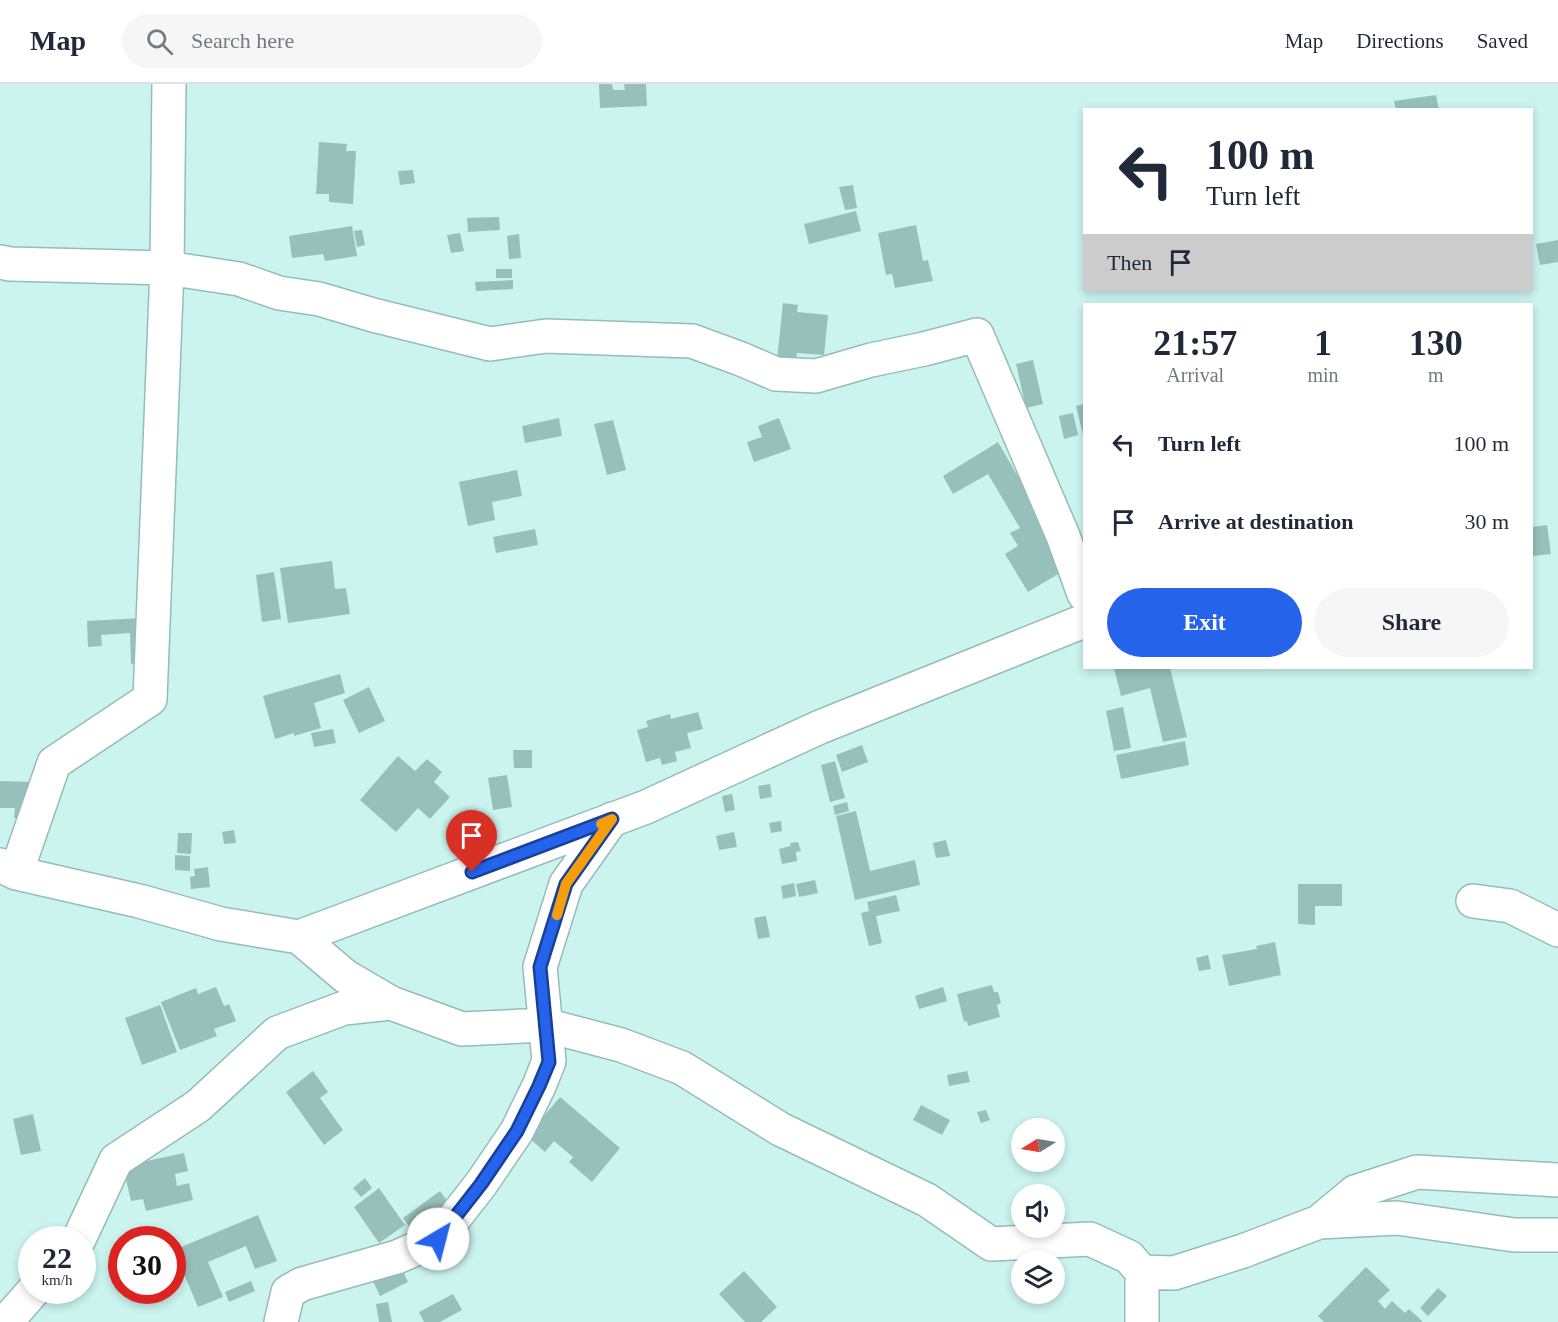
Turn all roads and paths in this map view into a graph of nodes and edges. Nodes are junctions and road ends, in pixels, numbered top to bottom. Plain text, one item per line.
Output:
1 (169, 84) edge
2 (0, 262) edge
3 (167, 268) junction
4 (1083, 591) edge
5 (1083, 621) edge
6 (612, 819) junction
7 (8, 869) edge
8 (1473, 901) dead end
9 (1558, 930) edge
10 (299, 937) junction
11 (391, 1003) junction
12 (545, 1025) junction
13 (1558, 1180) edge
14 (1319, 1222) junction
15 (85, 1226) edge
16 (1558, 1235) edge
17 (1142, 1272) junction
18 (22, 1304) edge
19 (6, 1322) edge
20 (281, 1322) edge
21 (1142, 1322) edge

1 - 3 street
2 - 3 street
3 - 4 street
3 - 7 street
5 - 6 street
6 - 10 street
6 - 12 street
7 - 10 street
8 - 9 street
10 - 11 street
11 - 12 street
11 - 15 street
12 - 17 street
12 - 20 street
13 - 14 street
14 - 16 street
14 - 17 street
17 - 21 street
18 - 19 street

